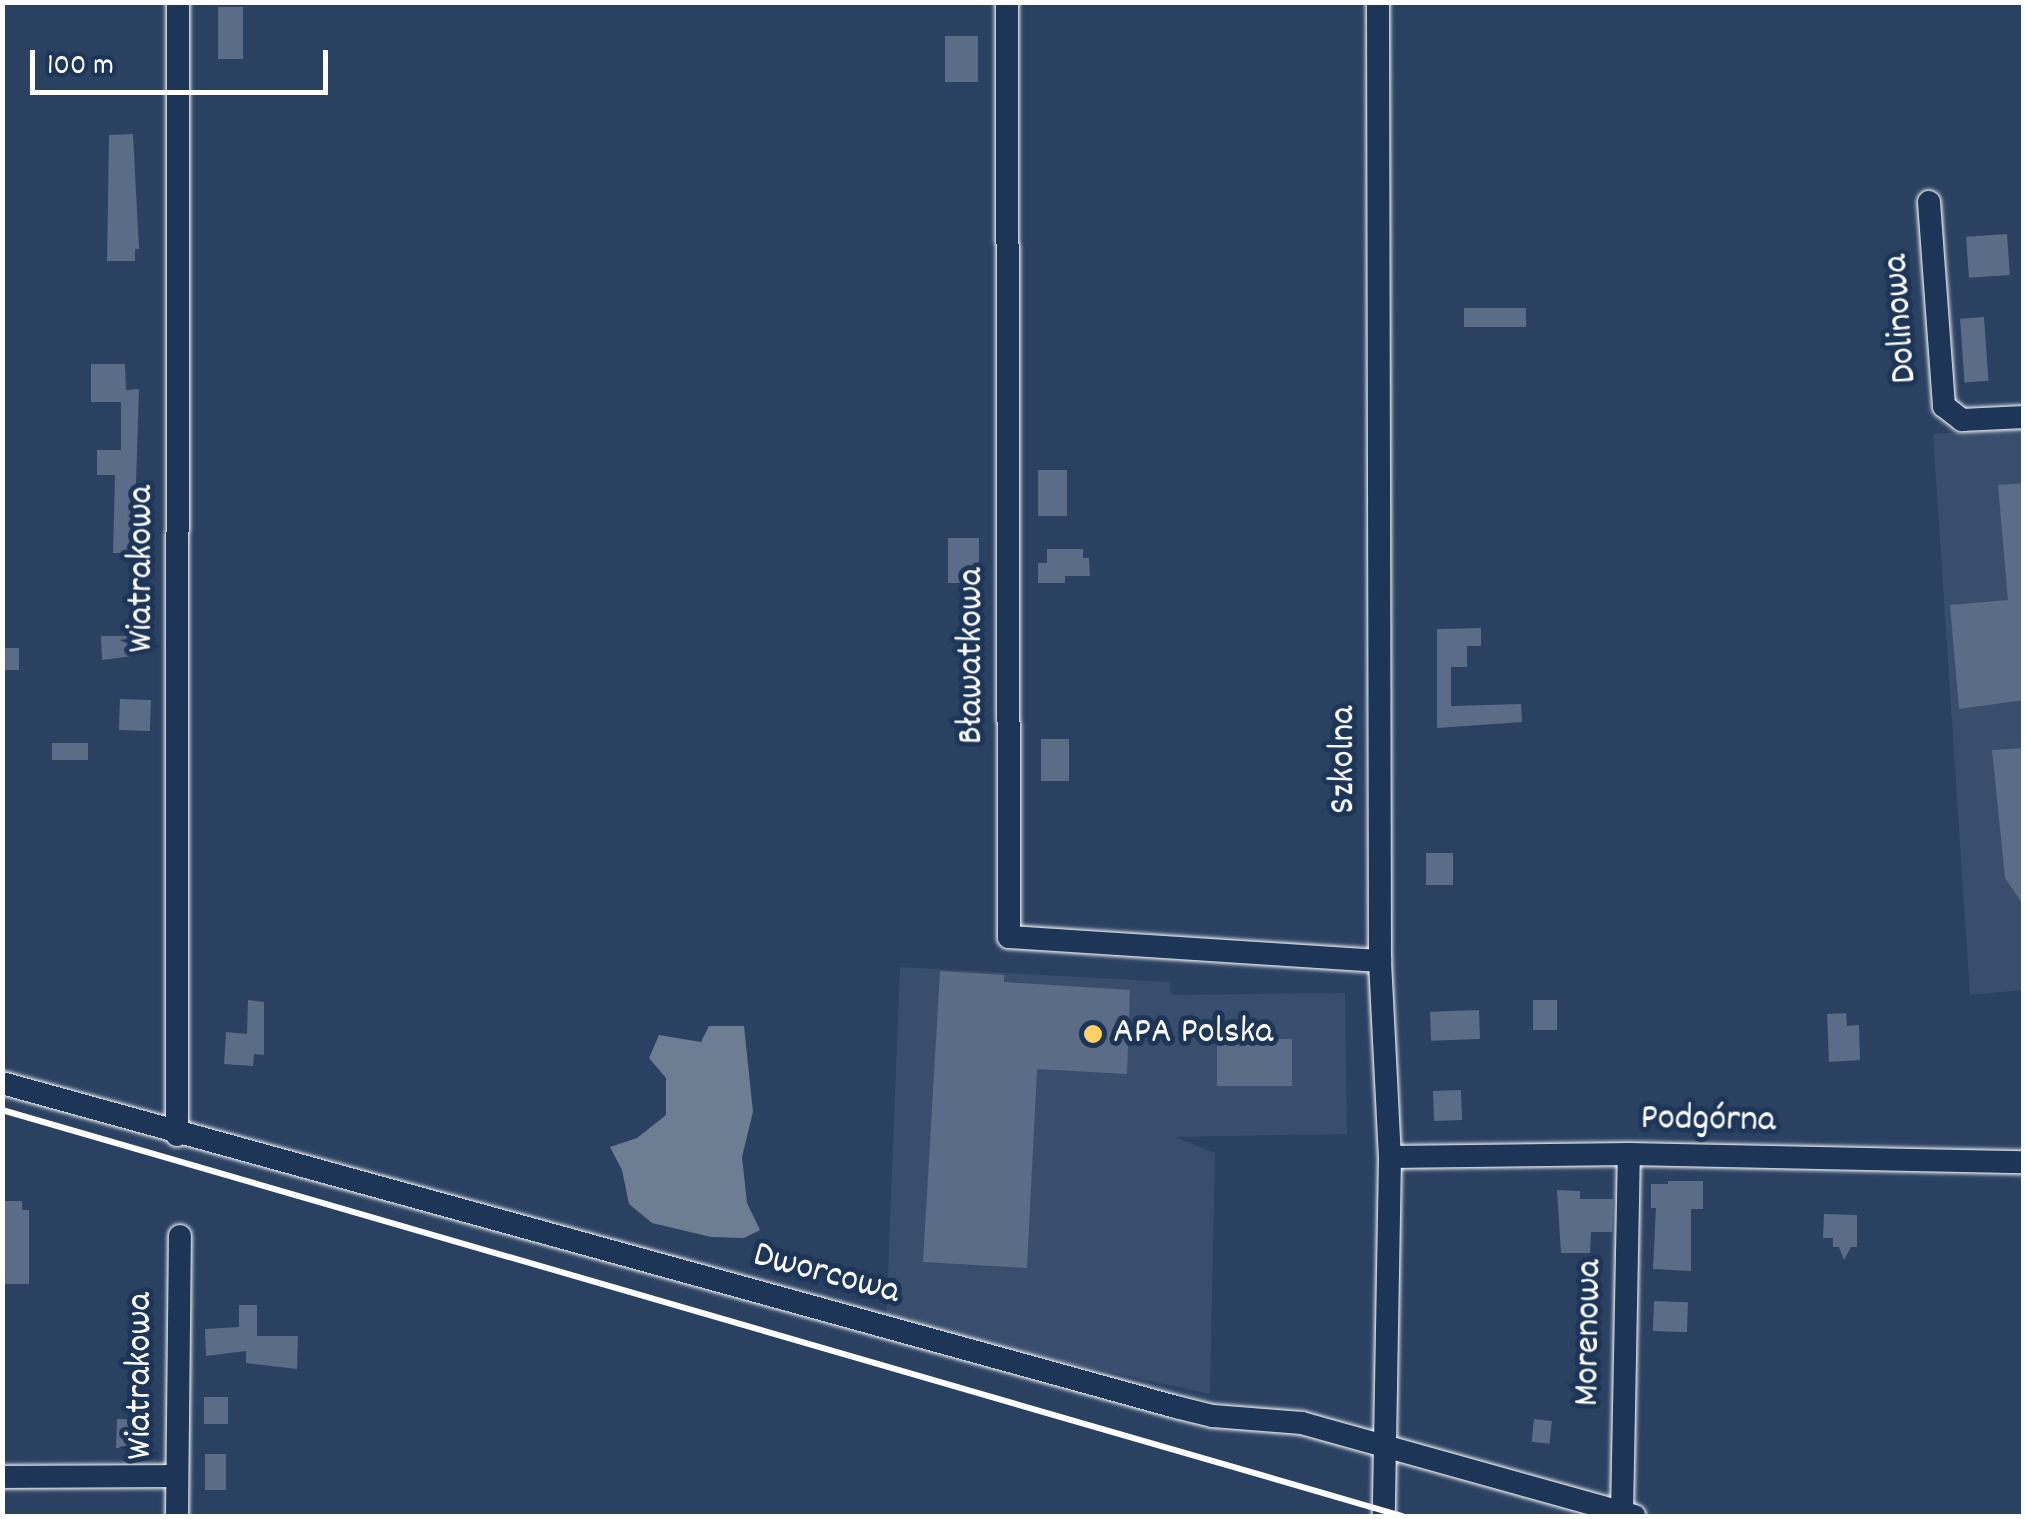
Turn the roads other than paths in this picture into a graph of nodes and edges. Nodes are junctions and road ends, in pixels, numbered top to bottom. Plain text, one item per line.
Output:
1 (178, 2) edge
2 (1007, 2) edge
3 (1378, 2) edge
4 (1929, 202) dead end
5 (2024, 417) edge
6 (1380, 961) junction
7 (2, 1084) edge
8 (178, 1135) junction
9 (1629, 1154) junction
10 (1390, 1157) junction
11 (2024, 1162) edge
12 (180, 1236) dead end
13 (1387, 1448) junction
14 (177, 1476) junction
15 (2, 1477) edge
16 (1628, 1515) edge
17 (177, 1516) edge
18 (1384, 1516) edge

1 - 8 street, Wiatrakowa
2 - 6 street, Bławatkowa
3 - 6 street, Szkolna
4 - 5 street, Dolinowa
6 - 10 street, Szkolna
7 - 8 street, Dworcowa
8 - 13 street, Dworcowa
9 - 10 street, Podgórna
9 - 11 street, Podgórna
9 - 16 street, Morenowa
10 - 13 street, Szkolna
12 - 14 street, Wiatrakowa
13 - 16 street, Dworcowa
13 - 18 street, Szkolna
14 - 15 street
14 - 17 street, Wiatrakowa

